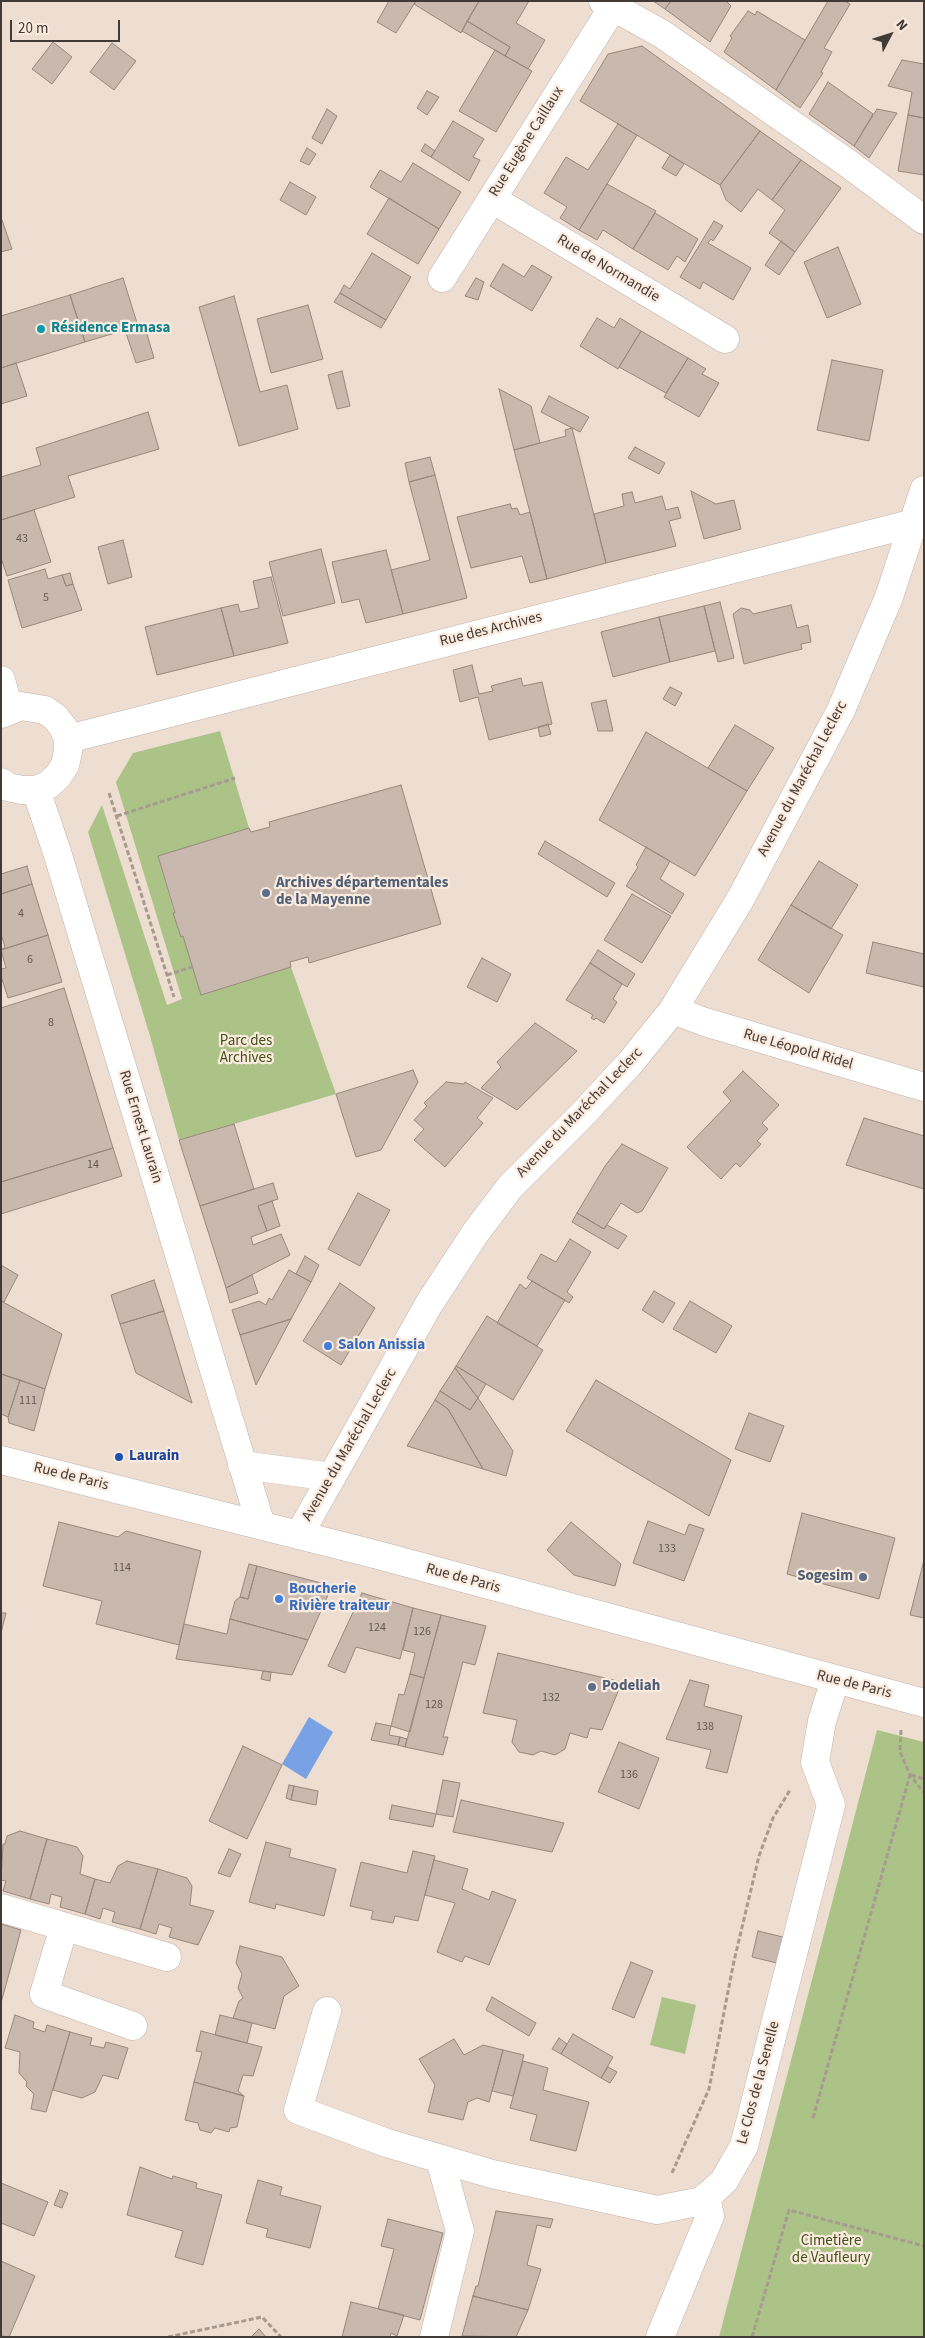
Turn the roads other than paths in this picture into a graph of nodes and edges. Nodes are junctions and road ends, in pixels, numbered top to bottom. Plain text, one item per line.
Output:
1 (608, 4) edge
2 (492, 199) junction
3 (924, 220) edge
4 (442, 278) dead end
5 (725, 339) dead end
6 (924, 490) edge
7 (914, 523) junction
8 (1, 680) edge
9 (5, 711) edge
10 (68, 739) junction
11 (1, 782) edge
12 (36, 790) junction
13 (673, 1010) junction
14 (924, 1087) edge
15 (1, 1460) edge
16 (242, 1465) junction
17 (332, 1477) junction
18 (261, 1525) junction
19 (299, 1535) junction
20 (834, 1680) junction
21 (913, 1700) edge
22 (1, 1908) edge
23 (64, 1927) junction
24 (167, 1956) dead end
25 (327, 2011) dead end
26 (133, 2026) dead end
27 (440, 2160) junction
28 (706, 2197) junction
29 (434, 2337) edge
30 (660, 2337) edge

1 - 2 street, Rue Eugène Caillaux
1 - 3 street
2 - 4 street, Rue Eugène Caillaux
2 - 5 street, Rue de Normandie
6 - 7 street, Avenue du Maréchal Leclerc
7 - 10 street, Rue des Archives
7 - 13 street, Avenue du Maréchal Leclerc
8 - 9 street
9 - 10 street
10 - 12 street
11 - 12 street
12 - 16 street, Rue Ernest Laurain
13 - 14 street, Rue Léopold Ridel
13 - 17 street, Avenue du Maréchal Leclerc
15 - 18 street, Rue de Paris
16 - 17 street
16 - 18 street, Rue Ernest Laurain
17 - 19 street, Avenue du Maréchal Leclerc
18 - 19 street, Rue de Paris
19 - 20 street, Rue de Paris
20 - 21 street, Rue de Paris
20 - 28 street, Le Clos de la Senelle
22 - 23 street
23 - 24 street
23 - 26 street
25 - 27 street, Le Clos de la Senelle
27 - 28 street, Le Clos de la Senelle
27 - 29 street
28 - 30 street

